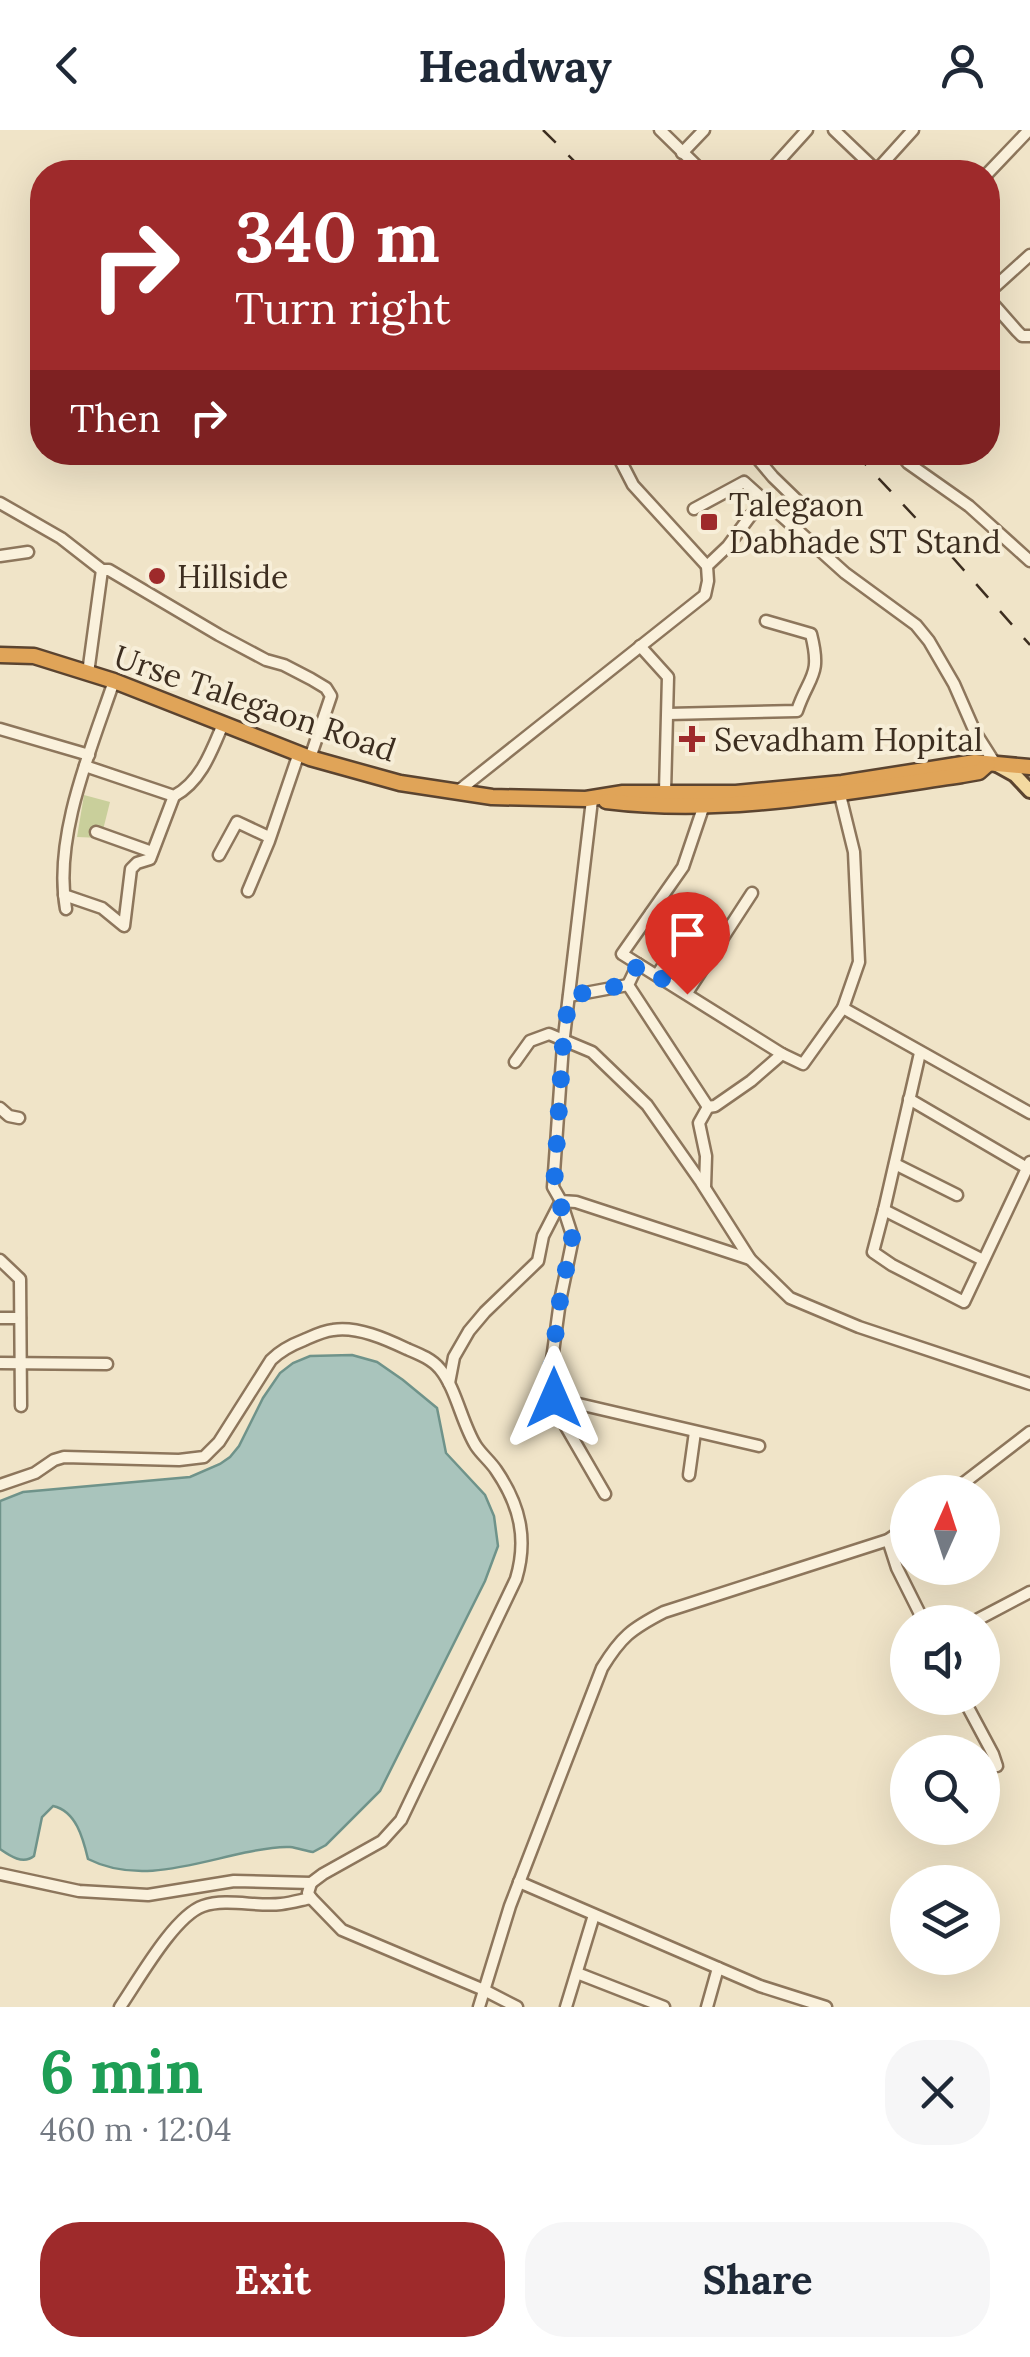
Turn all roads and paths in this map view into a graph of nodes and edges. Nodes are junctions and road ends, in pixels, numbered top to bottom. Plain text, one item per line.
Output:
1 (660, 130) edge
2 (704, 130) edge
3 (807, 130) edge
4 (834, 130) edge
5 (913, 130) edge
6 (1029, 130) edge
7 (682, 152) junction
8 (690, 160) edge
9 (780, 160) edge
10 (864, 160) edge
11 (887, 160) edge
12 (1000, 160) edge
13 (1030, 255) edge
14 (1000, 284) edge
15 (1000, 311) edge
16 (1030, 336) edge
17 (623, 465) edge
18 (763, 465) edge
19 (912, 465) edge
20 (0, 503) edge
21 (770, 505) junction
22 (694, 508) dead end
23 (792, 525) junction
24 (28, 552) dead end
25 (0, 556) edge
26 (1030, 561) edge
27 (707, 566) junction
28 (102, 570) junction
29 (766, 621) dead end
30 (640, 646) junction
31 (0, 655) edge
32 (88, 673) junction
33 (114, 681) junction
34 (668, 714) junction
35 (223, 724) junction
36 (0, 729) edge
37 (304, 755) junction
38 (87, 761) junction
39 (988, 767) junction
40 (1030, 767) edge
41 (839, 789) junction
42 (1030, 791) edge
43 (665, 792) junction
44 (456, 793) junction
45 (174, 796) junction
46 (589, 799) junction
47 (704, 805) junction
48 (96, 832) dead end
49 (269, 837) junction
50 (152, 852) junction
51 (218, 855) dead end
52 (248, 891) dead end
53 (752, 893) dead end
54 (64, 895) junction
55 (704, 904) dead end
56 (66, 909) dead end
57 (650, 912) junction
58 (683, 935) junction
59 (638, 964) junction
60 (657, 976) junction
61 (628, 984) junction
62 (687, 994) junction
63 (569, 996) junction
64 (842, 1008) junction
65 (564, 1040) junction
66 (920, 1052) junction
67 (782, 1054) junction
68 (516, 1062) dead end
69 (909, 1099) junction
70 (708, 1107) junction
71 (9, 1114) edge
72 (1030, 1114) edge
73 (0, 1126) edge
74 (895, 1164) junction
75 (1028, 1165) edge
76 (705, 1187) junction
77 (957, 1195) dead end
78 (560, 1202) junction
79 (884, 1210) junction
80 (0, 1260) edge
81 (750, 1260) junction
82 (983, 1260) junction
83 (0, 1318) edge
84 (20, 1318) junction
85 (0, 1363) edge
86 (20, 1363) junction
87 (107, 1364) dead end
88 (1030, 1384) edge
89 (449, 1385) junction
90 (554, 1398) junction
91 (21, 1406) dead end
92 (695, 1432) junction
93 (1030, 1432) edge
94 (759, 1446) dead end
95 (689, 1475) dead end
96 (974, 1475) edge
97 (0, 1486) edge
98 (605, 1494) dead end
99 (888, 1540) joint
100 (1030, 1592) edge
101 (916, 1605) edge
102 (1000, 1608) edge
103 (0, 1874) edge
104 (519, 1882) junction
105 (312, 1883) junction
106 (311, 1898) junction
107 (594, 1915) junction
108 (718, 1968) junction
109 (577, 1974) junction
110 (484, 1990) junction
111 (120, 2007) edge
112 (479, 2007) edge
113 (518, 2007) edge
114 (566, 2007) edge
115 (664, 2007) edge
116 (708, 2007) edge
117 (826, 2007) edge

1 - 7 street
2 - 7 street
3 - 9 street
4 - 10 street
5 - 11 street
6 - 12 street
7 - 8 street
13 - 14 street
15 - 16 street
17 - 27 street
18 - 23 street
19 - 26 street
20 - 28 street
21 - 22 street
21 - 23 street
21 - 27 street
23 - 39 street
24 - 25 street
27 - 30 street
28 - 32 street
28 - 37 street
29 - 34 street
30 - 34 street
30 - 44 street
31 - 32 highway, Urse Talegaon Road
32 - 33 highway, Urse Talegaon Road
33 - 35 highway, Urse Talegaon Road
33 - 38 street
34 - 43 street
35 - 37 highway, Urse Talegaon Road
35 - 45 street
36 - 38 street
37 - 44 highway, Urse Talegaon Road
37 - 49 street
38 - 45 street
38 - 54 street
39 - 40 highway, Urse Talegaon Road
39 - 41 highway, Urse Talegaon Road
39 - 42 main road
41 - 43 highway, Urse Talegaon Road
41 - 47 highway
41 - 64 street
43 - 46 highway, Urse Talegaon Road
44 - 46 highway, Urse Talegaon Road
45 - 50 street
46 - 47 highway
46 - 63 street
47 - 57 street
48 - 50 street
49 - 51 street
49 - 52 street
50 - 54 street
53 - 62 street
54 - 56 street
55 - 58 street
57 - 58 street
57 - 59 street
58 - 60 street
59 - 60 street
59 - 61 street
60 - 62 street
61 - 63 street
61 - 70 street
62 - 67 street
63 - 65 street
64 - 66 street
64 - 67 street
65 - 68 street
65 - 76 street
65 - 78 street
66 - 69 street
66 - 72 street
67 - 70 street
69 - 74 street
69 - 75 street
70 - 76 street
71 - 73 street
74 - 77 street
74 - 79 street
75 - 82 street
76 - 81 street
78 - 81 street
78 - 89 street
78 - 90 street
79 - 82 street
79 - 82 street
80 - 84 street
81 - 88 street
83 - 84 street
84 - 86 street
85 - 86 street
86 - 87 street
86 - 91 street
89 - 97 street
89 - 105 street
90 - 92 street
90 - 98 street
92 - 94 street
92 - 95 street
93 - 96 street
99 - 101 street
99 - 104 street
100 - 102 street
103 - 105 street
104 - 107 street
104 - 110 street
105 - 106 street
106 - 110 street
106 - 111 street
107 - 108 street
107 - 109 street
108 - 116 street
108 - 117 street
109 - 114 street
109 - 115 street
110 - 112 street
110 - 113 street

